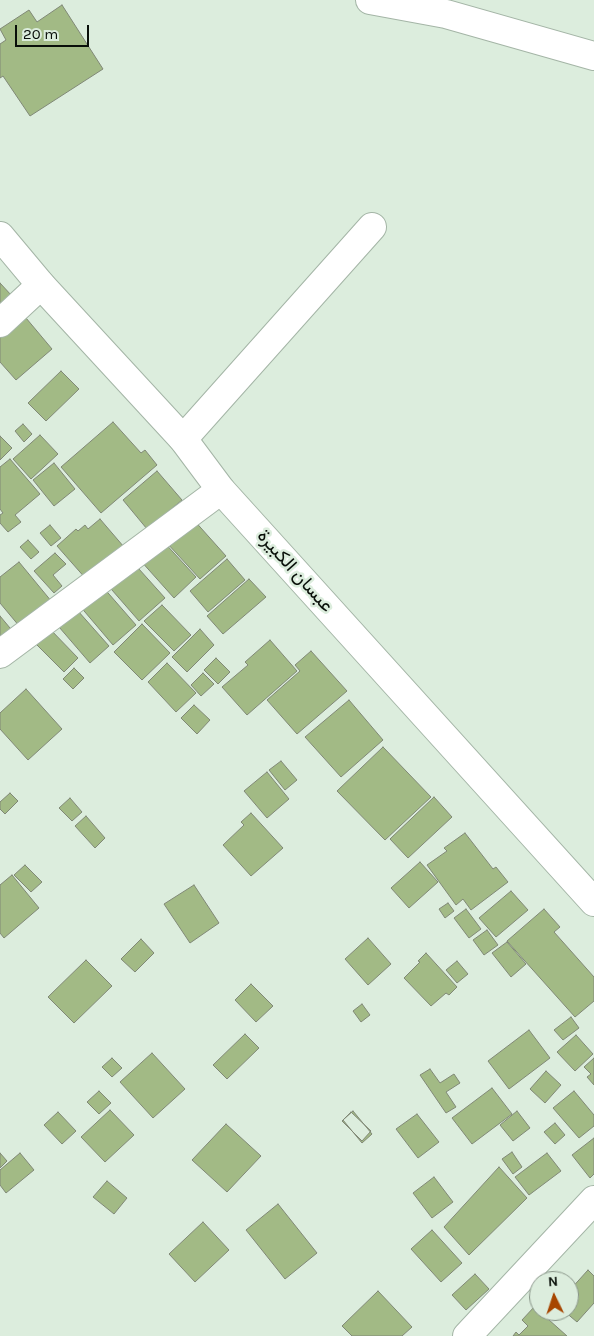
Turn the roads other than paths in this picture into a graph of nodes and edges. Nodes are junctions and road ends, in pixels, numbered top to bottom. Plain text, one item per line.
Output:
1 (370, 0) edge
2 (446, 7) edge
3 (594, 56) edge
4 (372, 227) dead end
5 (0, 236) edge
6 (41, 285) junction
7 (0, 323) edge
8 (183, 439) junction
9 (221, 490) junction
10 (0, 654) edge
11 (594, 902) edge
12 (594, 1200) edge
13 (466, 1336) edge

1 - 2 main road
2 - 3 main road
4 - 8 main road
5 - 6 main road, عبسان الكبيرة
6 - 7 main road
6 - 8 main road, عبسان الكبيرة
8 - 9 main road, عبسان الكبيرة
9 - 10 main road
9 - 11 main road, عبسان الكبيرة
12 - 13 main road

